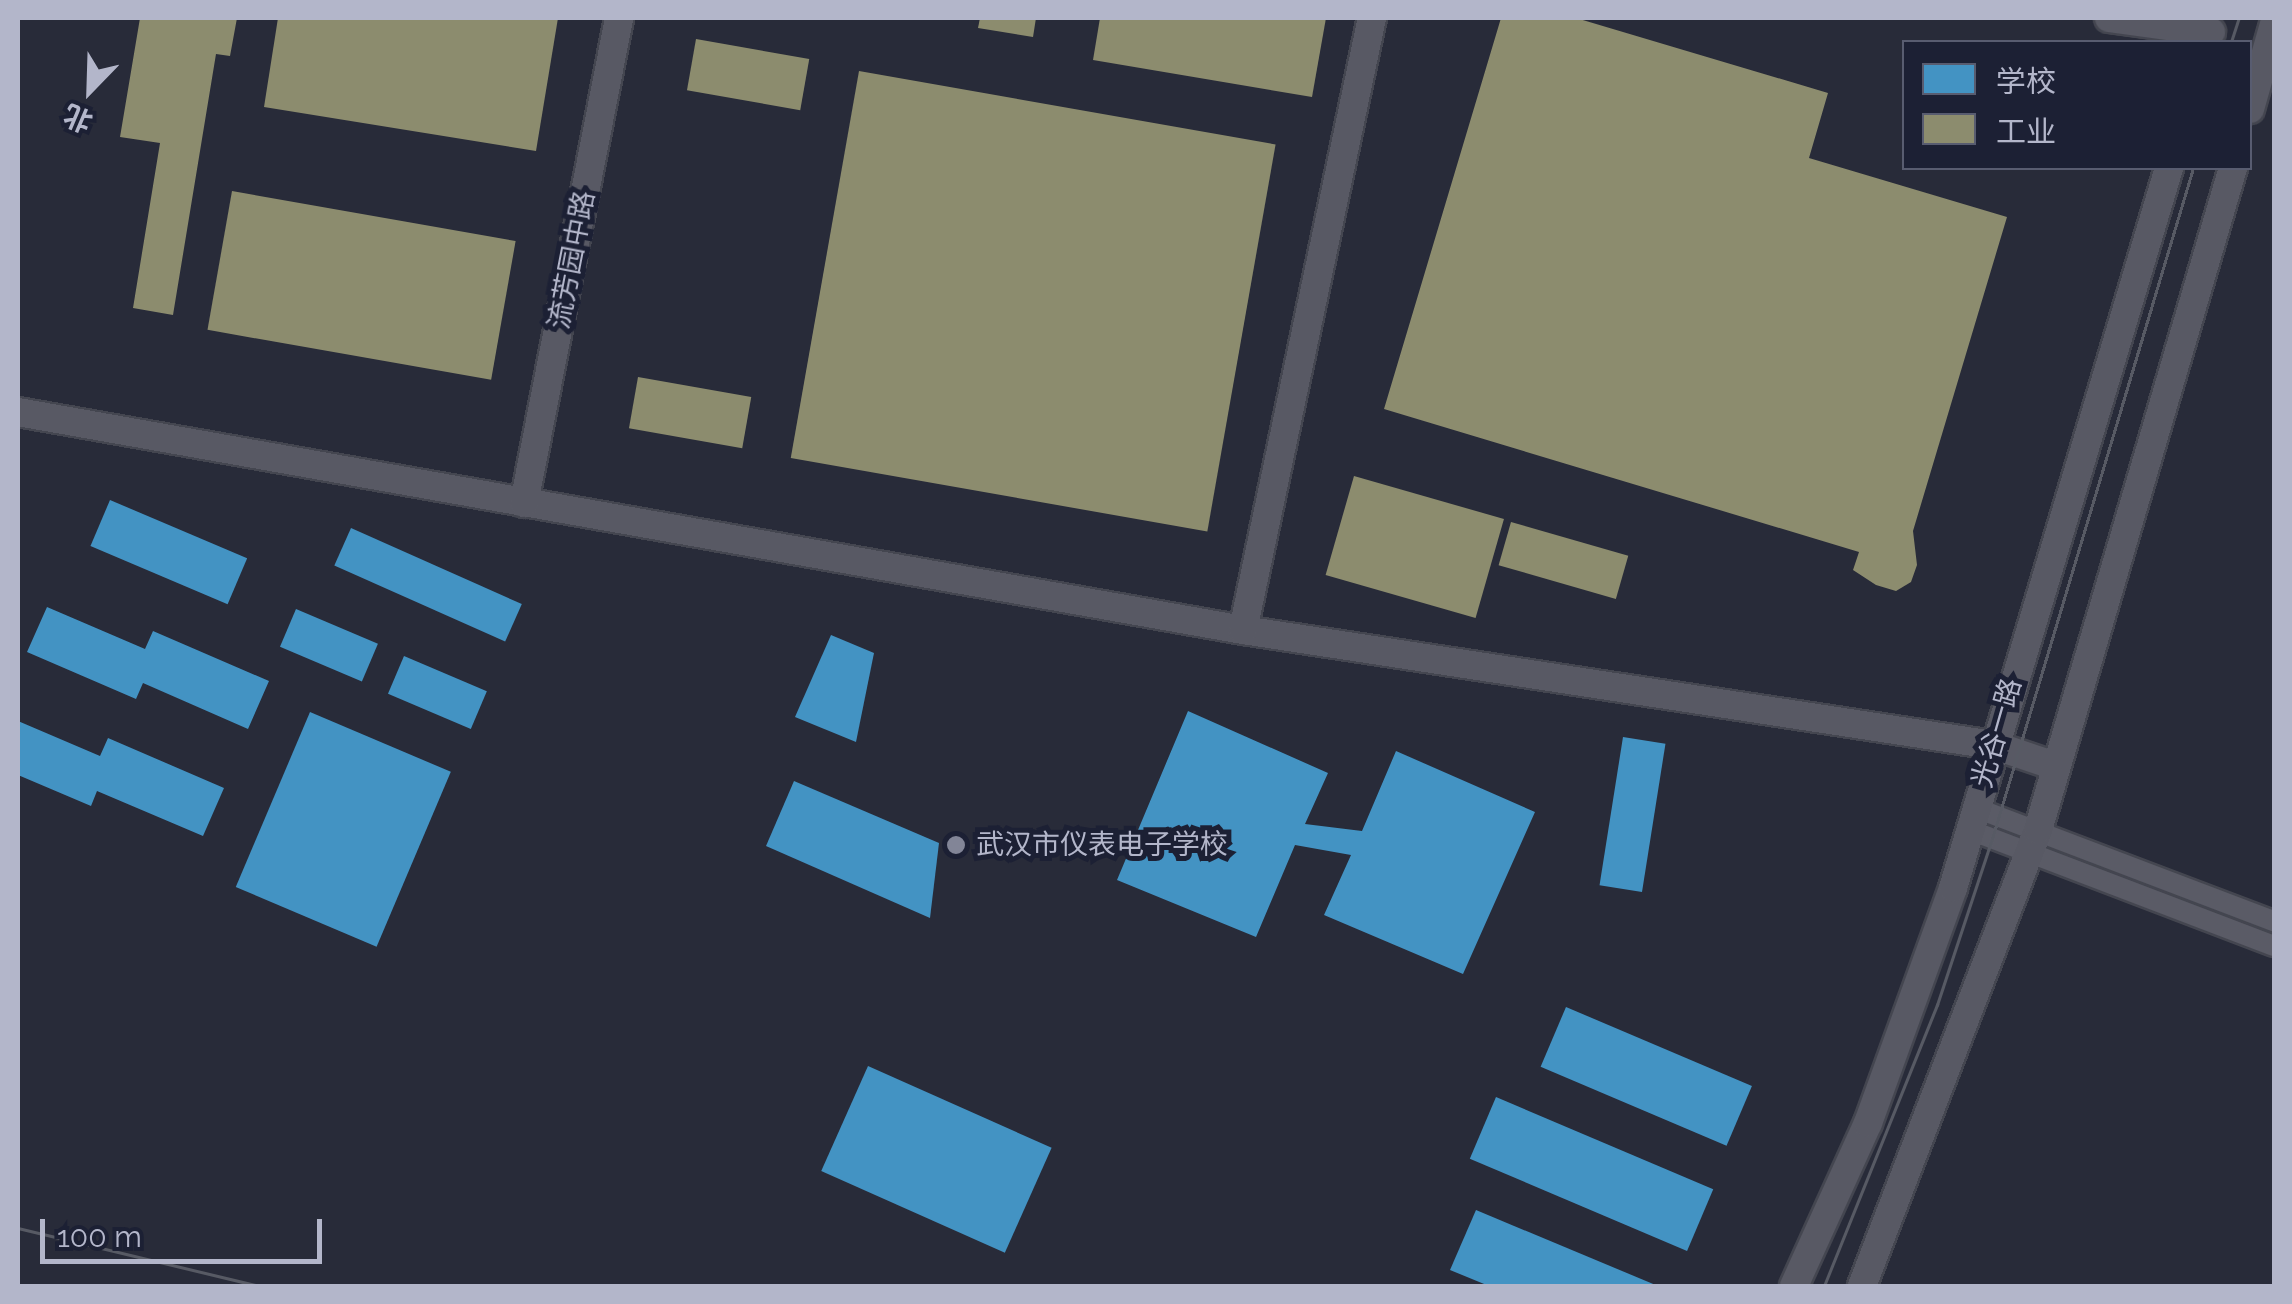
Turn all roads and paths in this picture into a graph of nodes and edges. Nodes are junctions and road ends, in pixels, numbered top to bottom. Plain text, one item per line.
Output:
1 (619, 18) edge
2 (1372, 18) edge
3 (2109, 18) edge
4 (2274, 24) edge
5 (2211, 31) edge
6 (2252, 102) edge
7 (2168, 170) edge
8 (2232, 170) edge
9 (18, 412) edge
10 (524, 503) junction
11 (1243, 630) junction
12 (1993, 745) junction
13 (2055, 766) junction
14 (1973, 819) junction
15 (2034, 842) junction
16 (2274, 921) edge
17 (2274, 946) edge
18 (1794, 1286) edge
19 (1862, 1286) edge

1 - 10 main road, 流芳园中路
2 - 11 main road
3 - 5 main road
4 - 6 main road
7 - 12 main road, 光谷一路
8 - 13 main road
9 - 10 main road
10 - 11 main road
11 - 12 main road
12 - 13 main road
12 - 14 main road, 光谷一路
13 - 15 main road
14 - 15 street
14 - 18 main road, 光谷一路
15 - 16 street
15 - 17 street
15 - 19 main road

